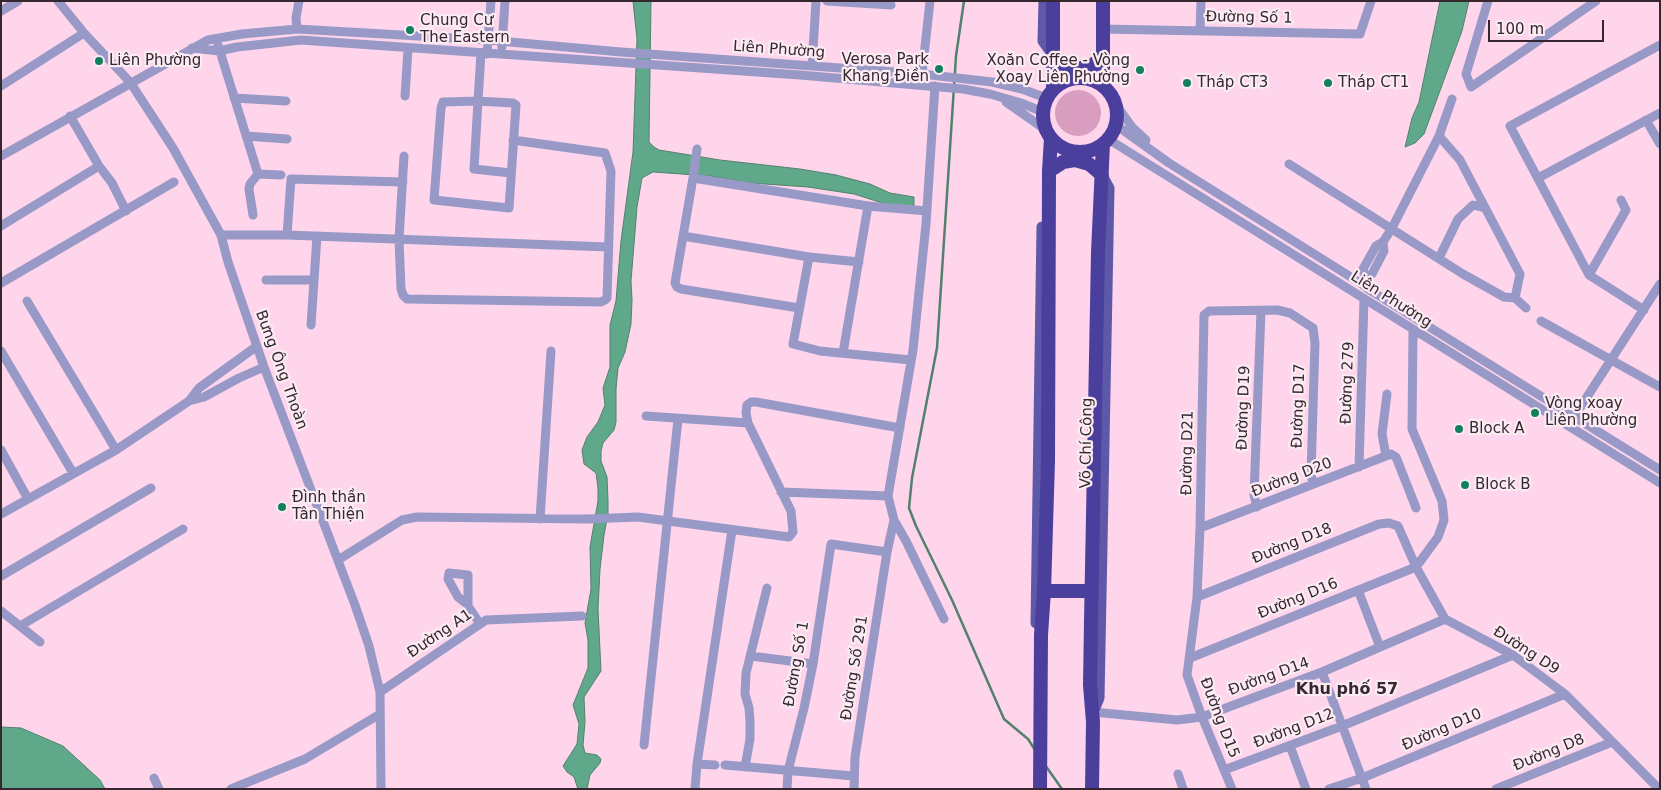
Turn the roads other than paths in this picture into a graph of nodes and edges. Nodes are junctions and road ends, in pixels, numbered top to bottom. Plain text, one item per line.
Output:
1 (18, 1) edge
2 (58, 1) edge
3 (299, 1) edge
4 (491, 1) edge
5 (506, 1) edge
6 (816, 1) edge
7 (828, 1) edge
8 (930, 1) edge
9 (1044, 1) edge
10 (1053, 1) edge
11 (1103, 1) edge
12 (1110, 1) edge
13 (1201, 1) edge
14 (1371, 1) edge
15 (1488, 1) edge
16 (1596, 1) edge
17 (891, 4) dead end
18 (1, 11) edge
19 (297, 29) junction
20 (1103, 29) junction
21 (1200, 31) junction
22 (84, 33) junction
23 (216, 38) junction
24 (488, 40) junction
25 (502, 41) junction
26 (1660, 44) edge
27 (192, 48) junction
28 (408, 49) junction
29 (219, 51) junction
30 (484, 53) junction
31 (501, 54) junction
32 (1053, 54) junction
33 (1103, 57) junction
34 (812, 66) junction
35 (922, 74) junction
36 (1103, 81) junction
37 (130, 82) junction
38 (1, 86) edge
39 (935, 86) junction
40 (1050, 88) junction
41 (990, 94) junction
42 (405, 96) dead end
43 (234, 98) junction
44 (1452, 99) dead end
45 (286, 101) dead end
46 (478, 101) junction
47 (1115, 103) junction
48 (1043, 112) junction
49 (1660, 113) edge
50 (70, 116) junction
51 (1646, 120) junction
52 (1116, 125) junction
53 (246, 136) junction
54 (1438, 136) junction
55 (287, 139) dead end
56 (1049, 139) junction
57 (513, 140) junction
58 (1660, 144) edge
59 (1105, 145) junction
60 (697, 153) dead end
61 (1, 156) edge
62 (404, 156) dead end
63 (1169, 163) junction
64 (1289, 164) dead end
65 (100, 166) junction
66 (1049, 172) junction
67 (511, 173) junction
68 (258, 174) junction
69 (281, 175) dead end
70 (1102, 176) junction
71 (693, 177) junction
72 (1538, 178) junction
73 (174, 182) dead end
74 (403, 182) junction
75 (1621, 200) dead end
76 (868, 206) junction
77 (1485, 208) junction
78 (927, 210) junction
79 (126, 211) junction
80 (253, 215) dead end
81 (1, 226) edge
82 (1392, 228) junction
83 (221, 235) junction
84 (287, 235) junction
85 (316, 236) junction
86 (683, 236) junction
87 (399, 239) junction
88 (608, 247) junction
89 (809, 257) junction
90 (1439, 258) junction
91 (859, 262) junction
92 (1, 271) edge
93 (1589, 274) junction
94 (266, 280) dead end
95 (314, 280) junction
96 (1364, 280) junction
97 (4, 281) edge
98 (1660, 284) edge
99 (1360, 297) junction
100 (1515, 298) junction
101 (27, 301) dead end
102 (799, 308) junction
103 (1526, 308) dead end
104 (1261, 310) junction
105 (1644, 310) junction
106 (1541, 320) dead end
107 (311, 325) dead end
108 (1413, 330) junction
109 (256, 346) junction
110 (1, 351) edge
111 (551, 351) dead end
112 (843, 354) junction
113 (912, 360) junction
114 (1611, 360) junction
115 (264, 367) junction
116 (1660, 387) edge
117 (1388, 394) dead end
118 (189, 402) junction
119 (646, 416) dead end
120 (1574, 417) junction
121 (678, 419) junction
122 (748, 423) junction
123 (900, 428) junction
124 (1, 450) edge
125 (116, 450) junction
126 (1390, 455) junction
127 (1359, 467) junction
128 (1660, 470) edge
129 (73, 473) junction
130 (1660, 483) edge
131 (1313, 484) junction
132 (151, 488) dead end
133 (781, 492) junction
134 (888, 496) junction
135 (28, 499) junction
136 (1257, 507) junction
137 (1416, 508) dead end
138 (1, 514) edge
139 (540, 519) junction
140 (668, 520) junction
141 (894, 520) junction
142 (1200, 528) junction
143 (183, 529) dead end
144 (732, 530) junction
145 (887, 552) junction
146 (338, 560) junction
147 (1416, 567) junction
148 (1, 576) edge
149 (767, 588) dead end
150 (1358, 590) junction
151 (1044, 591) junction
152 (1092, 591) junction
153 (1197, 597) junction
154 (468, 605) dead end
155 (1, 611) edge
156 (582, 616) dead end
157 (1445, 618) junction
158 (944, 619) dead end
159 (480, 624) junction
160 (20, 626) junction
161 (1041, 636) junction
162 (40, 642) dead end
163 (1380, 647) junction
164 (1512, 655) junction
165 (751, 656) junction
166 (1190, 658) junction
167 (812, 664) junction
168 (1322, 672) junction
169 (380, 692) junction
170 (1565, 694) junction
171 (1093, 712) junction
172 (380, 714) junction
173 (1202, 717) junction
174 (1342, 726) junction
175 (1612, 742) junction
176 (644, 745) dead end
177 (1290, 746) junction
178 (697, 764) junction
179 (715, 765) dead end
180 (725, 765) dead end
181 (745, 767) junction
182 (1224, 770) junction
183 (788, 771) junction
184 (1178, 774) dead end
185 (854, 776) junction
186 (154, 778) dead end
187 (1362, 778) junction
188 (695, 788) edge
189 (159, 789) edge
190 (231, 789) edge
191 (381, 789) edge
192 (787, 789) edge
193 (854, 789) edge
194 (1040, 789) edge
195 (1092, 789) edge
196 (1183, 789) edge
197 (1232, 789) edge
198 (1306, 789) edge
199 (1329, 789) edge
200 (1366, 789) edge
201 (1496, 789) edge
202 (1659, 789) edge

1 - 18 street
2 - 22 street, Bưng Ông Thoàn
3 - 19 street
4 - 24 street
5 - 25 street
6 - 34 street
7 - 17 street
8 - 35 street
9 - 32 main road
10 - 32 highway
11 - 20 highway
12 - 20 main road
13 - 21 street
14 - 21 street, Đường Số 1
15 - 16 street
19 - 23 street
19 - 24 street
20 - 21 street, Đường Số 1
20 - 33 highway
22 - 37 street, Bưng Ông Thoàn
22 - 38 street
23 - 27 street
23 - 29 street
24 - 25 street
24 - 30 street
25 - 31 street
25 - 34 street, Liên Phường
26 - 72 street
27 - 29 street
27 - 37 street
28 - 29 street
28 - 30 street
28 - 42 street
29 - 43 street
30 - 31 street
30 - 46 street
31 - 39 street, Liên Phường
32 - 33 highway
32 - 40 highway
33 - 36 highway
34 - 35 street, Liên Phường
35 - 40 street, Liên Phường
36 - 40 highway
36 - 47 highway
37 - 50 street
37 - 83 street, Bưng Ông Thoàn
39 - 41 street, Liên Phường
39 - 78 street
40 - 48 highway
41 - 48 street, Liên Phường
41 - 56 street
43 - 45 street
43 - 53 street
44 - 54 street
46 - 57 street
46 - 67 street
46 - 67 street
47 - 52 highway
47 - 63 street
48 - 56 highway
49 - 51 street
50 - 61 street
50 - 65 street
51 - 58 street
51 - 72 street
52 - 59 highway
52 - 63 street, Liên Phường
53 - 55 street
53 - 68 street
54 - 77 street
54 - 82 street
56 - 59 highway
56 - 66 highway
57 - 67 street
57 - 88 street
59 - 70 highway, Võ Chí Công
59 - 99 street, Liên Phường
60 - 71 street
62 - 74 street
63 - 96 street, Liên Phường
64 - 82 street
65 - 79 street
65 - 81 street
66 - 70 highway
66 - 151 highway
66 - 161 main road
68 - 69 street
68 - 80 street
70 - 152 highway, Võ Chí Công
70 - 171 main road, Võ Chí Công
71 - 76 street
71 - 86 street
72 - 93 street
73 - 79 street
74 - 84 street
74 - 87 street
75 - 93 street
76 - 78 street
76 - 91 street
77 - 90 street
77 - 100 street
78 - 113 street
79 - 97 street
82 - 90 street
82 - 96 street
83 - 84 street
83 - 109 street, Bưng Ông Thoàn
84 - 85 street
85 - 87 street
85 - 95 street
86 - 89 street
86 - 102 street
87 - 88 street
87 - 88 street
89 - 91 street
89 - 102 street
90 - 100 street
91 - 112 street
92 - 97 street
93 - 105 street
94 - 95 street
95 - 107 street
96 - 99 street
96 - 120 street, Liên Phường
98 - 105 street
99 - 108 street, Liên Phường
99 - 127 street, Đường 279
100 - 103 street
101 - 125 street
102 - 112 street
104 - 131 street, Đường D17
104 - 136 street, Đường D19
104 - 142 street, Đường D21
105 - 114 street
106 - 114 street
108 - 130 street, Liên Phường
108 - 147 street
109 - 115 street, Bưng Ông Thoàn
109 - 118 street
110 - 129 street
111 - 139 street
112 - 113 street
113 - 123 street
114 - 116 street
114 - 120 street
115 - 118 street
115 - 146 street, Bưng Ông Thoàn
117 - 126 street
118 - 125 street
119 - 121 street
120 - 128 street, Liên Phường
121 - 122 street
121 - 140 street
122 - 123 street
122 - 133 street
123 - 134 street
124 - 135 street
125 - 129 street
126 - 127 street, Đường D20
126 - 137 street
127 - 131 street, Đường D20
129 - 135 street
131 - 136 street, Đường D20
132 - 148 street
133 - 134 street
133 - 144 street
134 - 141 street
135 - 138 street
136 - 142 street, Đường D20
139 - 140 street
139 - 146 street
140 - 144 street
140 - 176 street
141 - 145 street, Đường Số 291
141 - 158 street
142 - 153 street, Đường D21
143 - 160 street
144 - 178 street
145 - 167 street, Đường Số 1
145 - 185 street, Đường Số 291
146 - 169 street, Bưng Ông Thoàn
147 - 150 street, Đường D16
147 - 153 street, Đường D18
147 - 157 street
149 - 165 street
150 - 163 street
150 - 166 street, Đường D16
151 - 152 highway
151 - 161 highway
152 - 171 highway, Võ Chí Công
153 - 166 street, Đường D15
154 - 159 street
155 - 160 street
156 - 159 street, Đường A1
157 - 163 street, Đường D14
157 - 164 street, Đường D9
159 - 169 street, Đường A1
160 - 162 street
161 - 194 highway
163 - 168 street, Đường D14
164 - 170 street, Đường D9
164 - 174 street, Đường D12
165 - 167 street
165 - 181 street
166 - 173 street, Đường D15
167 - 183 street, Đường Số 1
168 - 173 street, Đường D14
168 - 174 street
169 - 172 street, Bưng Ông Thoàn
170 - 175 street, Đường D9
170 - 187 street, Đường D10
171 - 173 street, Đường D14
171 - 195 highway, Võ Chí Công
172 - 190 street
172 - 191 street, Bưng Ông Thoàn
173 - 182 street, Đường D15
174 - 177 street, Đường D12
174 - 187 street
175 - 201 street, Đường D8
175 - 202 street, Đường D9
177 - 182 street, Đường D12
177 - 198 street
178 - 179 street
178 - 188 street
180 - 181 street
181 - 183 street
182 - 197 street, Đường D15
183 - 185 street
183 - 192 street, Đường Số 1
184 - 196 street
185 - 193 street, Đường Số 291
186 - 189 street
187 - 199 street, Đường D10
187 - 200 street

